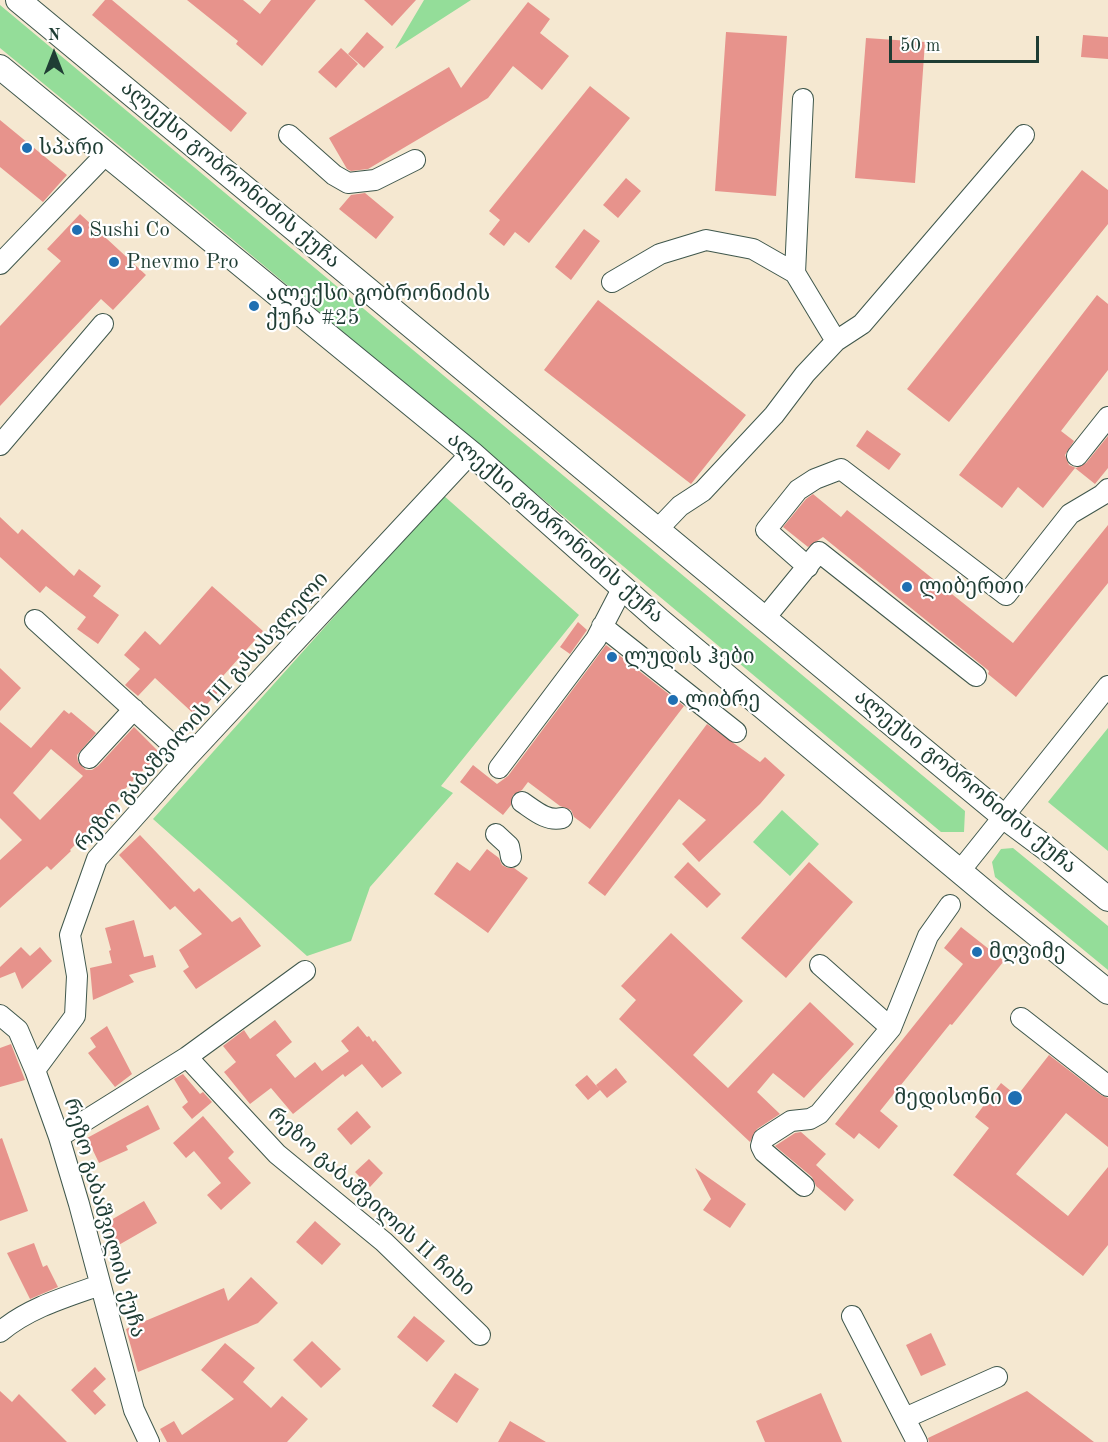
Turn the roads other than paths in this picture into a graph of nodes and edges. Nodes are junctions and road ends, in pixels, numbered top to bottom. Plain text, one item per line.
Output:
1 (18, 0) edge
2 (0, 67) edge
3 (803, 99) dead end
4 (289, 135) dead end
5 (1024, 135) dead end
6 (106, 154) junction
7 (415, 160) dead end
8 (0, 264) edge
9 (795, 273) junction
10 (612, 282) dead end
11 (103, 324) dead end
12 (836, 341) junction
13 (1108, 417) edge
14 (0, 445) edge
15 (471, 453) junction
16 (1077, 456) dead end
17 (1108, 489) edge
18 (658, 529) junction
19 (808, 567) junction
20 (623, 587) junction
21 (765, 618) junction
22 (35, 620) dead end
23 (602, 626) junction
24 (976, 676) dead end
25 (1108, 686) edge
26 (134, 709) junction
27 (736, 732) dead end
28 (89, 758) dead end
29 (188, 758) junction
30 (499, 768) dead end
31 (522, 802) dead end
32 (1003, 816) junction
33 (562, 818) dead end
34 (496, 834) dead end
35 (511, 857) dead end
36 (960, 871) junction
37 (1108, 899) edge
38 (950, 905) dead end
39 (820, 965) dead end
40 (305, 971) dead end
41 (1108, 992) edge
42 (0, 1015) edge
43 (1021, 1018) dead end
44 (891, 1028) junction
45 (187, 1057) junction
46 (35, 1070) junction
47 (1108, 1086) edge
48 (59, 1137) junction
49 (804, 1186) dead end
50 (100, 1285) junction
51 (852, 1316) dead end
52 (0, 1332) edge
53 (480, 1335) dead end
54 (997, 1377) dead end
55 (904, 1418) junction
56 (149, 1442) edge
57 (917, 1442) edge

1 - 18 main road, ალექსი გობრონიძის ქუჩა
2 - 6 main road, ალექსი გობრონიძის ქუჩა
3 - 9 street
4 - 7 street
5 - 12 street
6 - 8 street
6 - 15 main road, ალექსი გობრონიძის ქუჩა
9 - 10 street
9 - 12 street
11 - 14 street
12 - 18 street
13 - 16 street
15 - 20 main road, ალექსი გობრონიძის ქუჩა
15 - 29 street, რეზო გაბაშვილის III გასასვლელი
17 - 19 street
18 - 21 main road, ალექსი გობრონიძის ქუჩა
19 - 21 street
19 - 24 street
20 - 23 street
20 - 36 main road, ალექსი გობრონიძის ქუჩა
21 - 32 main road, ალექსი გობრონიძის ქუჩა
22 - 26 street
23 - 27 street
23 - 30 street
25 - 32 street
26 - 28 street
26 - 29 street
29 - 46 street, რეზო გაბაშვილის III გასასვლელი
31 - 33 street
32 - 36 street
32 - 37 main road, ალექსი გობრონიძის ქუჩა
34 - 35 street
36 - 41 main road, ალექსი გობრონიძის ქუჩა
38 - 44 street
39 - 44 street
40 - 45 street
42 - 46 street, რეზო გაბაშვილის ქუჩა
43 - 47 street
44 - 49 street
45 - 48 street
45 - 53 street, რეზო გაბაშვილის II ჩიხი
46 - 48 street, რეზო გაბაშვილის ქუჩა
48 - 50 street, რეზო გაბაშვილის ქუჩა
50 - 52 street
50 - 56 street, რეზო გაბაშვილის ქუჩა
51 - 55 street
54 - 55 street
55 - 57 street

